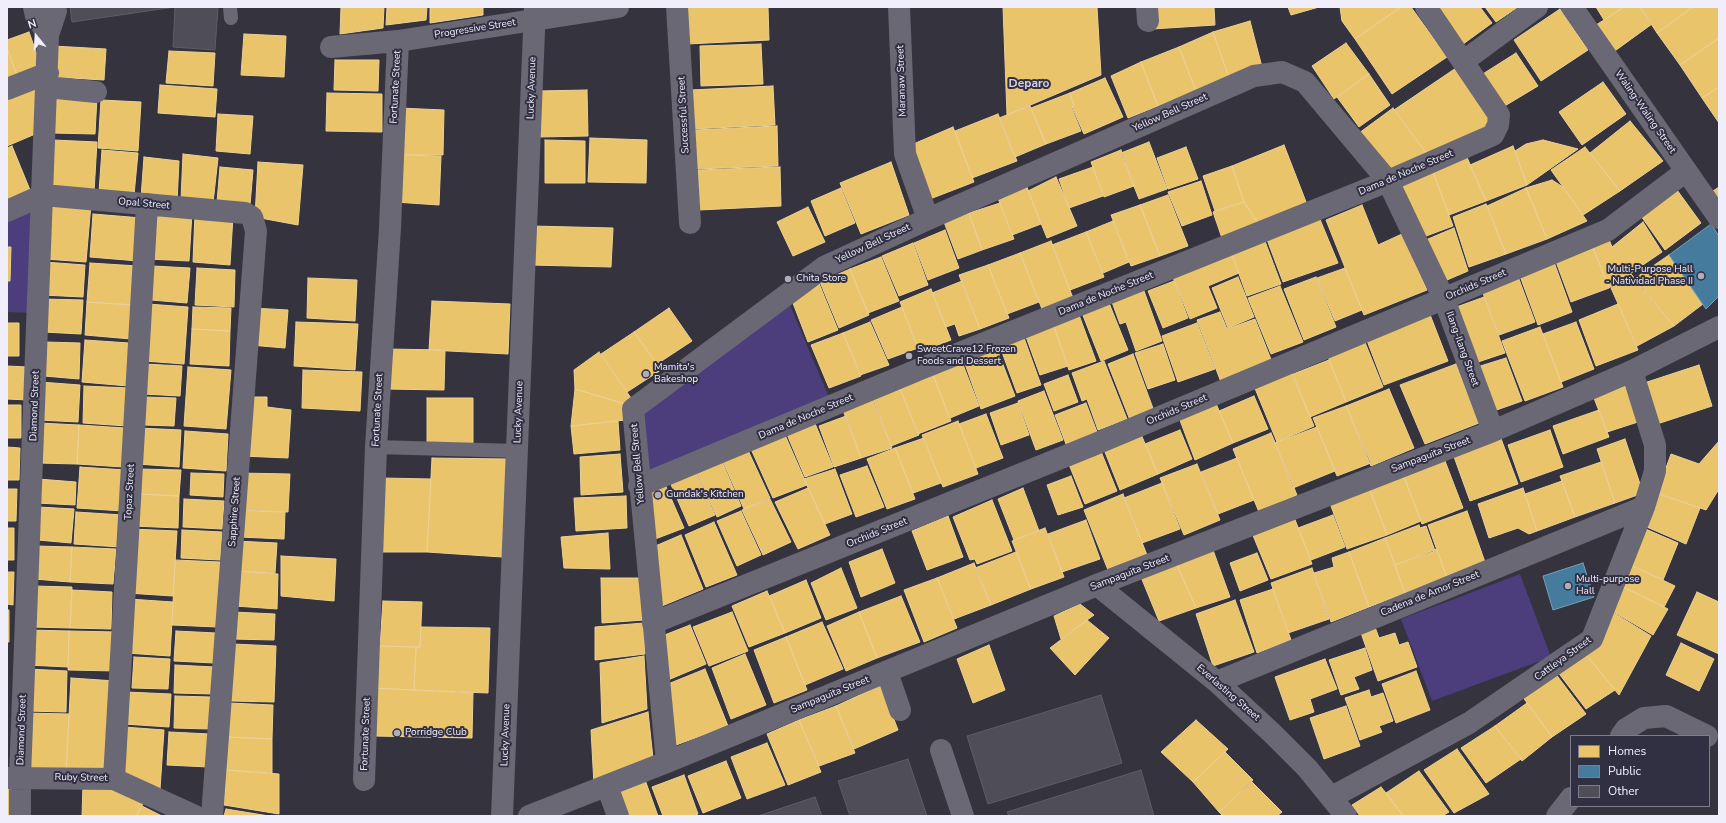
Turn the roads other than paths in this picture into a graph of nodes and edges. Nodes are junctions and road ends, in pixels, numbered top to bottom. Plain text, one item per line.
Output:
1 (34, 7) edge
2 (55, 7) edge
3 (618, 7) edge
4 (677, 7) edge
5 (899, 7) edge
6 (1426, 7) edge
7 (1537, 7) edge
8 (1572, 7) edge
9 (535, 13) edge
10 (48, 35) junction
11 (398, 41) junction
12 (331, 47) dead end
13 (1464, 61) junction
14 (47, 80) junction
15 (7, 89) edge
16 (96, 92) dead end
17 (1686, 171) junction
18 (1388, 181) junction
19 (43, 195) junction
20 (147, 204) junction
21 (7, 211) edge
22 (245, 213) joint
23 (1719, 218) edge
24 (928, 219) junction
25 (690, 223) dead end
26 (1444, 299) junction
27 (1719, 327) edge
28 (1632, 371) junction
29 (1493, 431) junction
30 (376, 447) junction
31 (518, 451) junction
32 (639, 486) junction
33 (1644, 506) junction
34 (1097, 585) junction
35 (653, 624) junction
36 (887, 672) junction
37 (1217, 682) junction
38 (900, 710) dead end
39 (1622, 735) edge
40 (1706, 735) edge
41 (1710, 737) edge
42 (1719, 743) edge
43 (941, 750) dead end
44 (667, 762) junction
45 (13, 778) edge
46 (114, 779) junction
47 (364, 780) dead end
48 (607, 786) junction
49 (1332, 797) junction
50 (1570, 799) edge
51 (533, 814) edge
52 (20, 816) edge
53 (195, 816) edge
54 (212, 816) edge
55 (502, 816) edge
56 (618, 816) edge
57 (963, 816) edge
58 (1346, 816) edge
59 (1557, 816) edge

1 - 10 street
2 - 10 street, Diamond Street
3 - 9 street, Progressive Street
4 - 25 street, Successful Street
5 - 24 street, Maranaw Street
6 - 13 street
7 - 13 street
8 - 17 street, Waling-Waling Street
9 - 11 street, Progressive Street
9 - 31 street, Lucky Avenue
10 - 14 street, Diamond Street
11 - 12 street, Progressive Street
11 - 30 street, Fortunate Street
13 - 18 street, Dama de Noche Street
14 - 15 street
14 - 16 street
14 - 19 street, Diamond Street
17 - 23 street, Waling-Waling Street
17 - 26 street, Orchids Street
18 - 24 street, Yellow Bell Street
18 - 26 street, Ilang-Ilang Street
18 - 32 street, Dama de Noche Street
19 - 20 street, Opal Street
19 - 21 street
19 - 45 street, Diamond Street
20 - 22 street, Opal Street
20 - 46 street, Topaz Street
22 - 54 street, Sapphire Street
24 - 32 street, Yellow Bell Street
26 - 29 street, Ilang-Ilang Street
26 - 35 street, Orchids Street
27 - 28 street, Sampaguita Street
28 - 29 street, Sampaguita Street
28 - 33 street, Cattleya Street
29 - 34 street, Sampaguita Street
30 - 31 lane
30 - 47 street, Fortunate Street
31 - 55 street, Lucky Avenue
32 - 35 street, Yellow Bell Street
33 - 37 street, Cadena de Amor Street
33 - 49 street, Cattleya Street
34 - 36 street, Sampaguita Street
34 - 37 street, Everlasting Street
35 - 44 street, Yellow Bell Street
36 - 38 street
36 - 44 street, Sampaguita Street
37 - 49 street, Everlasting Street
39 - 40 street
41 - 42 street
43 - 57 street
44 - 48 street, Sampaguita Street
45 - 46 street, Ruby Street
45 - 52 street, Diamond Street
46 - 53 street, Ruby Street
48 - 51 street, Sampaguita Street
48 - 56 street
49 - 58 street, Everlasting Street
50 - 59 street

